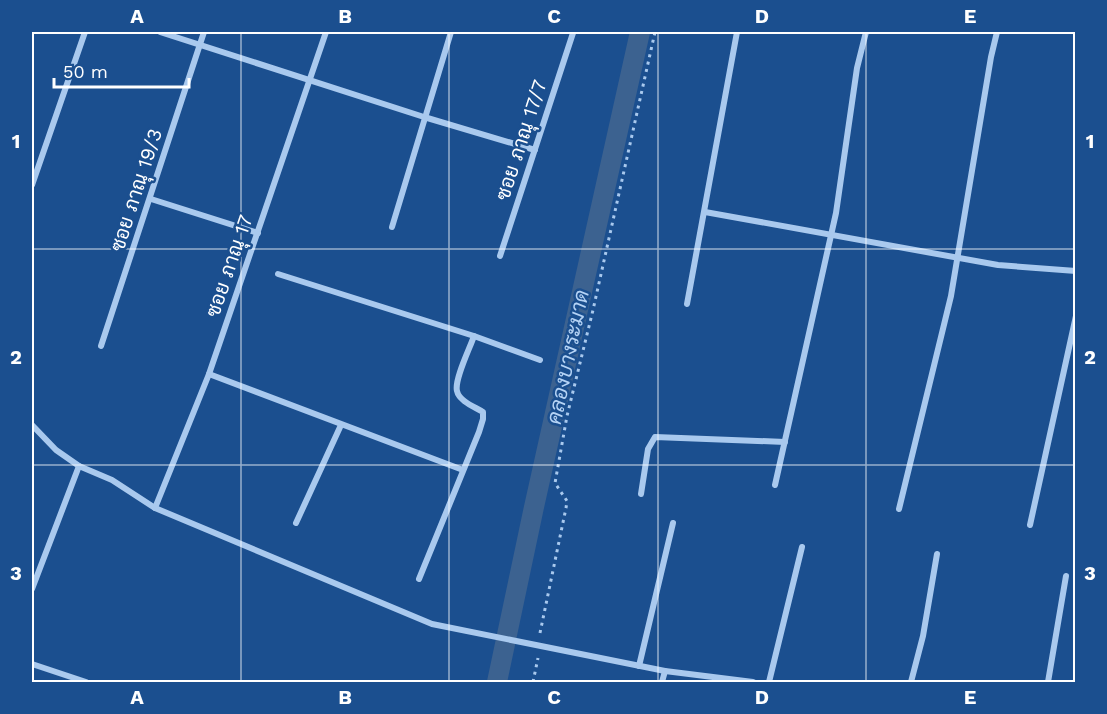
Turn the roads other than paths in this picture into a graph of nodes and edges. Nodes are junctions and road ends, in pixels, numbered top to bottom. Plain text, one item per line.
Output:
1 (85, 32) edge
2 (159, 32) edge
3 (204, 32) edge
4 (326, 32) edge
5 (451, 32) edge
6 (736, 32) edge
7 (866, 32) edge
8 (997, 32) edge
9 (573, 33) dead end
10 (200, 44) junction
11 (310, 81) junction
12 (424, 117) junction
13 (535, 150) junction
14 (32, 185) edge
15 (151, 199) junction
16 (705, 212) junction
17 (392, 226) dead end
18 (258, 233) junction
19 (831, 236) junction
20 (500, 256) dead end
21 (957, 258) junction
22 (1076, 271) edge
23 (278, 274) dead end
24 (687, 304) dead end
25 (1076, 316) edge
26 (474, 336) junction
27 (101, 346) dead end
28 (540, 360) dead end
29 (209, 374) junction
30 (32, 425) edge
31 (341, 425) junction
32 (785, 442) junction
33 (79, 466) junction
34 (463, 470) junction
35 (775, 485) dead end
36 (641, 494) dead end
37 (155, 508) junction
38 (899, 509) dead end
39 (296, 523) dead end
40 (673, 523) dead end
41 (1030, 525) dead end
42 (802, 547) dead end
43 (937, 554) dead end
44 (1066, 576) dead end
45 (419, 579) dead end
46 (32, 589) edge
47 (32, 664) edge
48 (639, 666) junction
49 (664, 671) junction
50 (86, 682) edge
51 (662, 682) edge
52 (753, 682) edge
53 (769, 682) edge
54 (911, 682) edge
55 (1048, 682) edge

1 - 14 street
2 - 10 street
3 - 10 street, ซอย ภาณุ 19/3
4 - 11 street, ซอย ภาณุ 17
5 - 12 street
6 - 16 street
7 - 19 street
8 - 21 street
9 - 13 street, ซอย ภาณุ 17/7
10 - 11 street
10 - 15 street, ซอย ภาณุ 19/3
11 - 12 street
11 - 18 street, ซอย ภาณุ 17
12 - 13 street
12 - 17 street
13 - 20 street, ซอย ภาณุ 17/7
15 - 18 street
15 - 27 street, ซอย ภาณุ 19/3
16 - 19 street
16 - 24 street
18 - 29 street, ซอย ภาณุ 17
19 - 21 street
19 - 32 street
21 - 22 street
21 - 38 street
23 - 26 street
25 - 41 street
26 - 28 street
26 - 34 street
29 - 31 street
29 - 37 street, ซอย ภาณุ 17
30 - 33 street
31 - 34 street
31 - 39 street
32 - 35 street
32 - 36 street
33 - 37 street
33 - 46 street
34 - 45 street
37 - 48 street
40 - 48 street
42 - 53 street
43 - 54 street
44 - 55 street
47 - 50 street
48 - 49 street
49 - 51 street
49 - 52 street

